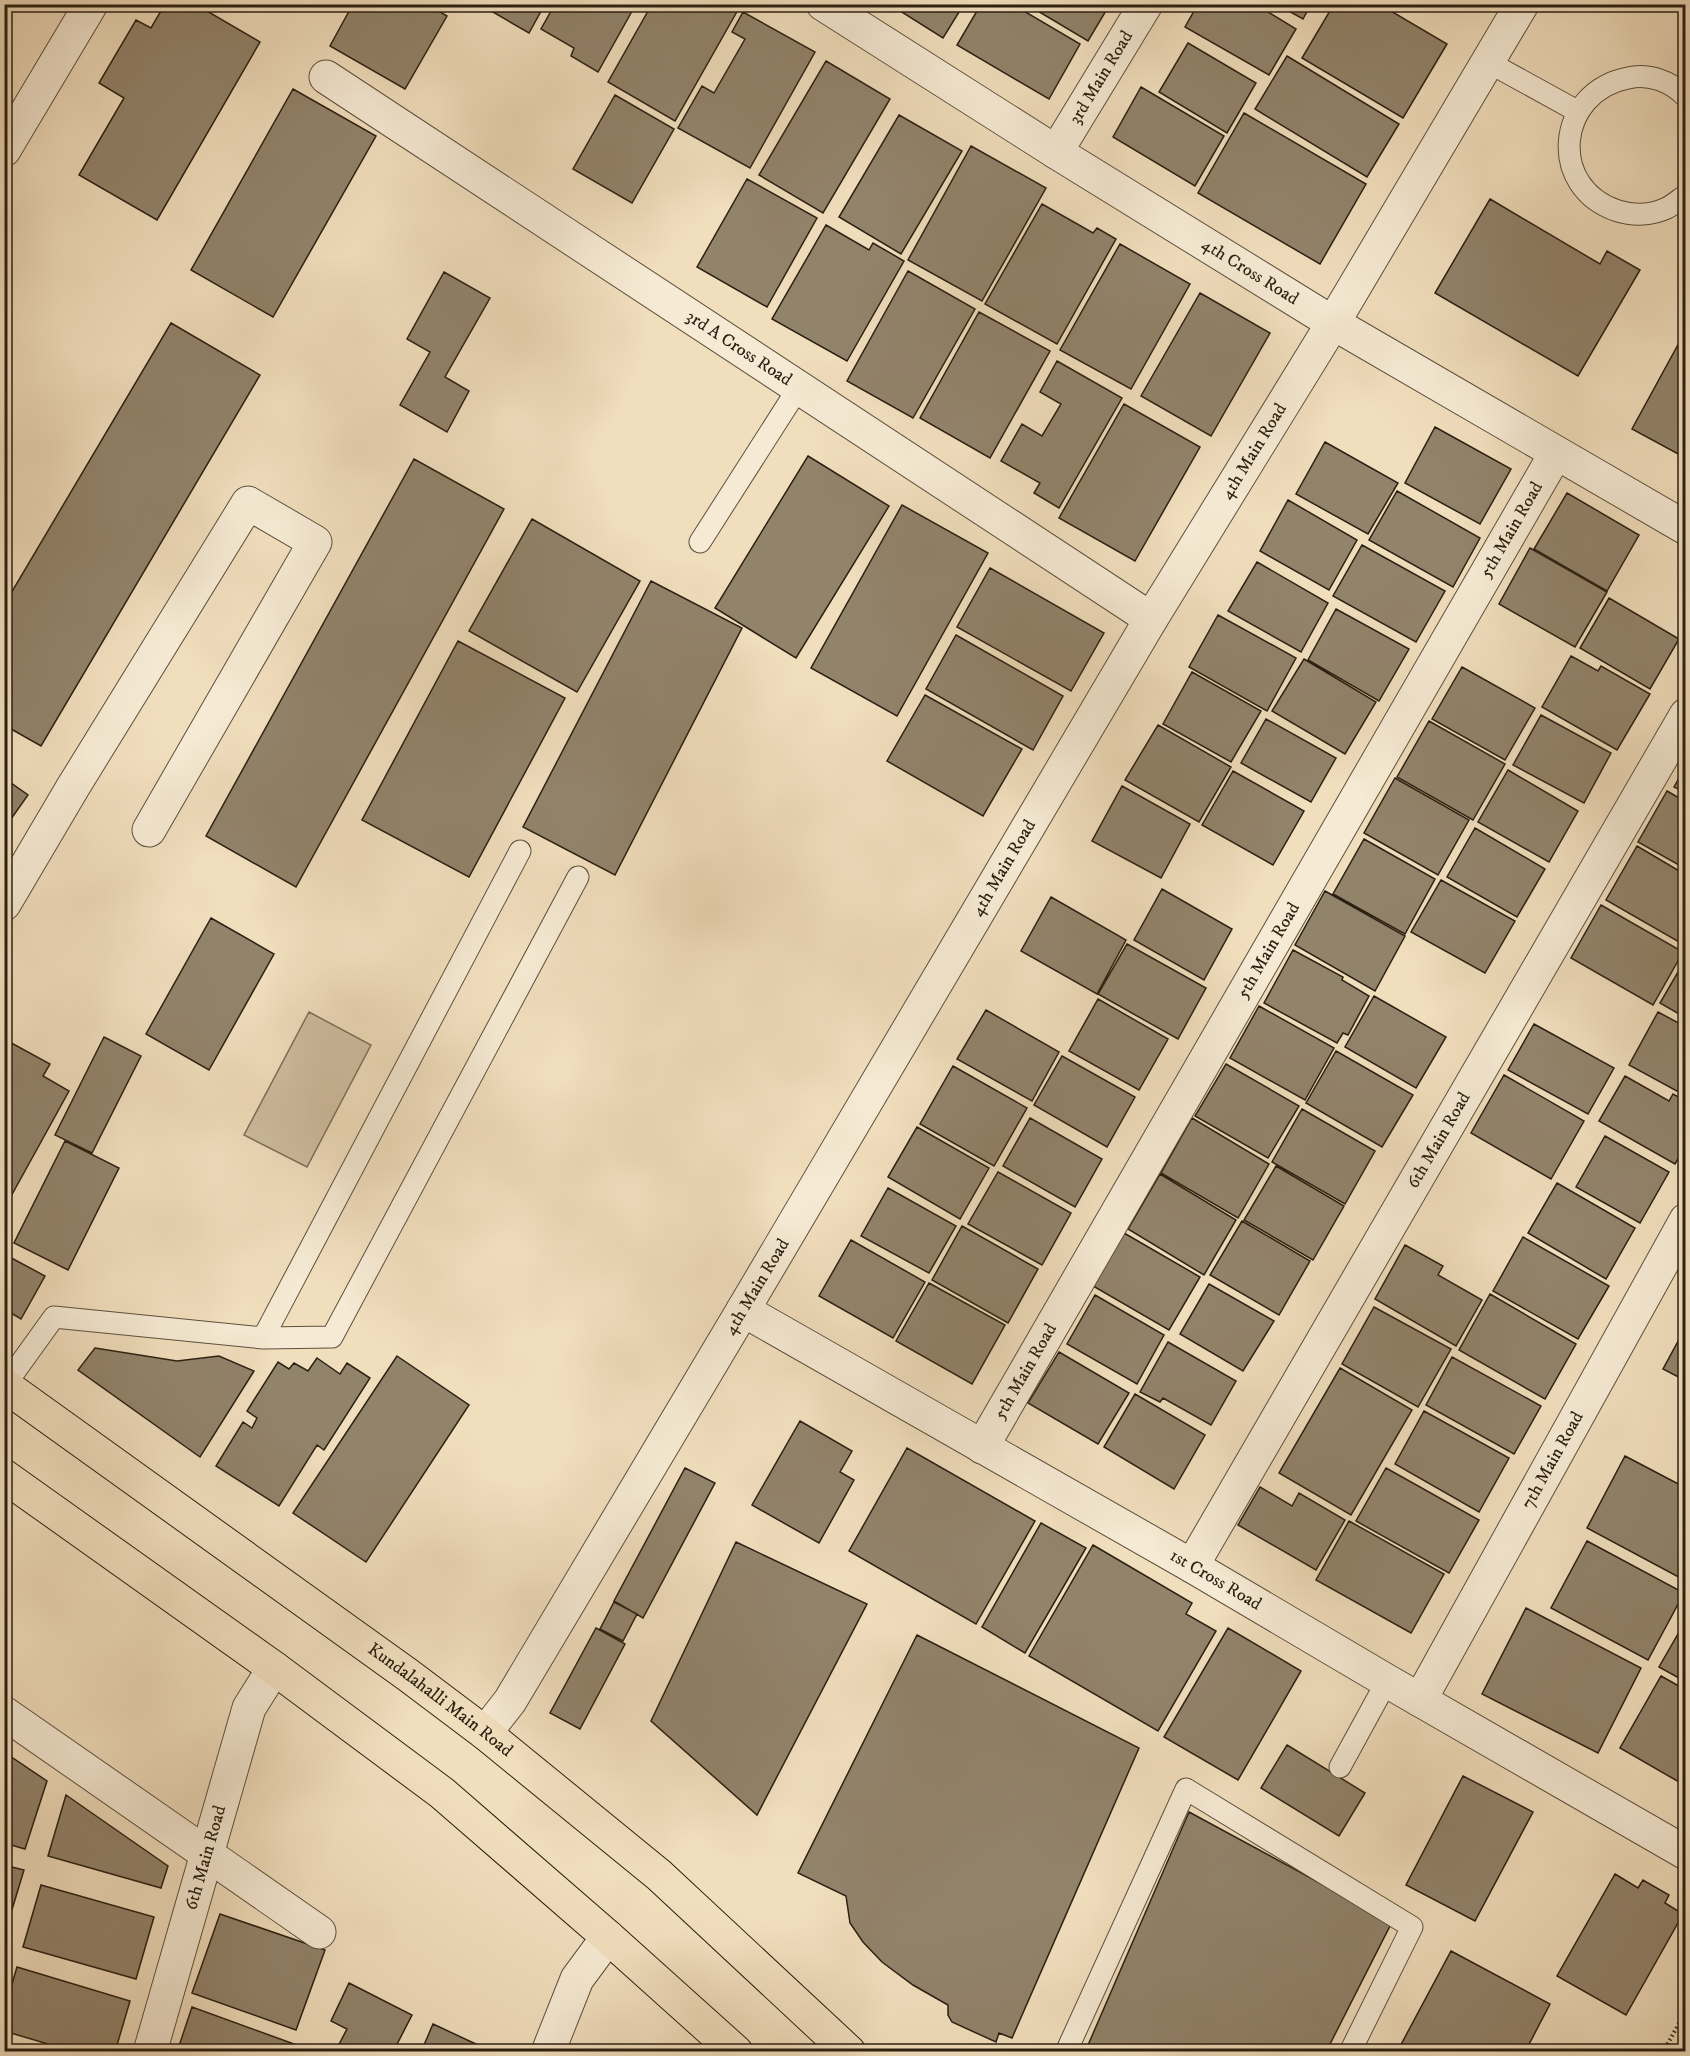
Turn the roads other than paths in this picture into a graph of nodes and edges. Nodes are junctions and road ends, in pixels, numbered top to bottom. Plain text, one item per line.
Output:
1 (91, 4) edge
2 (823, 4) edge
3 (1146, 4) edge
4 (1522, 4) edge
5 (1488, 62) junction
6 (326, 77) dead end
7 (1686, 97) edge
8 (1577, 111) junction
9 (4, 150) edge
10 (1056, 152) junction
11 (1686, 195) edge
12 (1333, 323) junction
13 (799, 387) junction
14 (1556, 453) junction
15 (1686, 528) edge
16 (700, 542) dead end
17 (1151, 619) junction
18 (1686, 716) edge
19 (149, 830) dead end
20 (520, 851) dead end
21 (578, 876) dead end
22 (4, 904) edge
23 (1686, 1220) edge
24 (743, 1310) junction
25 (263, 1338) junction
26 (5, 1385) edge
27 (982, 1447) junction
28 (7, 1483) edge
29 (1192, 1566) junction
30 (274, 1668) junction
31 (1387, 1681) junction
32 (1420, 1700) junction
33 (4, 1713) edge
34 (485, 1733) junction
35 (1340, 1767) dead end
36 (1686, 1853) edge
37 (207, 1856) junction
38 (319, 1932) dead end
39 (608, 1937) junction
40 (150, 2052) edge
41 (548, 2052) edge
42 (736, 2052) edge
43 (849, 2052) edge
44 (1066, 2052) edge
45 (1350, 2052) edge

1 - 9 street
2 - 10 street, 4th Cross Road
3 - 10 street, 3rd Main Road
4 - 5 street, 4th Main Road
5 - 8 lane
5 - 12 street, 4th Main Road
6 - 13 street, 3rd A Cross Road
7 - 8 lane
8 - 11 lane
10 - 12 street, 4th Cross Road
12 - 14 street, 4th Cross Road
12 - 17 street, 4th Main Road
13 - 16 lane
13 - 17 street, 3rd A Cross Road
14 - 15 street, 4th Cross Road
14 - 27 street, 5th Main Road
17 - 24 street, 4th Main Road
18 - 29 street, 6th Main Road
19 - 22 street
20 - 25 lane
21 - 25 lane
23 - 32 street, 7th Main Road
24 - 27 street, 1st Cross Road
24 - 34 street, 4th Main Road
25 - 26 lane
26 - 34 main road, Kundalahalli Main Road
27 - 29 street, 1st Cross Road
28 - 30 main road
29 - 31 street, 1st Cross Road
30 - 37 street, 6th Main Road
30 - 39 main road
31 - 32 street, 1st Cross Road
31 - 35 lane
32 - 36 street, 1st Cross Road
33 - 37 street
34 - 43 main road, Kundalahalli Main Road
37 - 38 street
37 - 40 street, 6th Main Road
39 - 41 street
39 - 42 main road
44 - 45 lane

